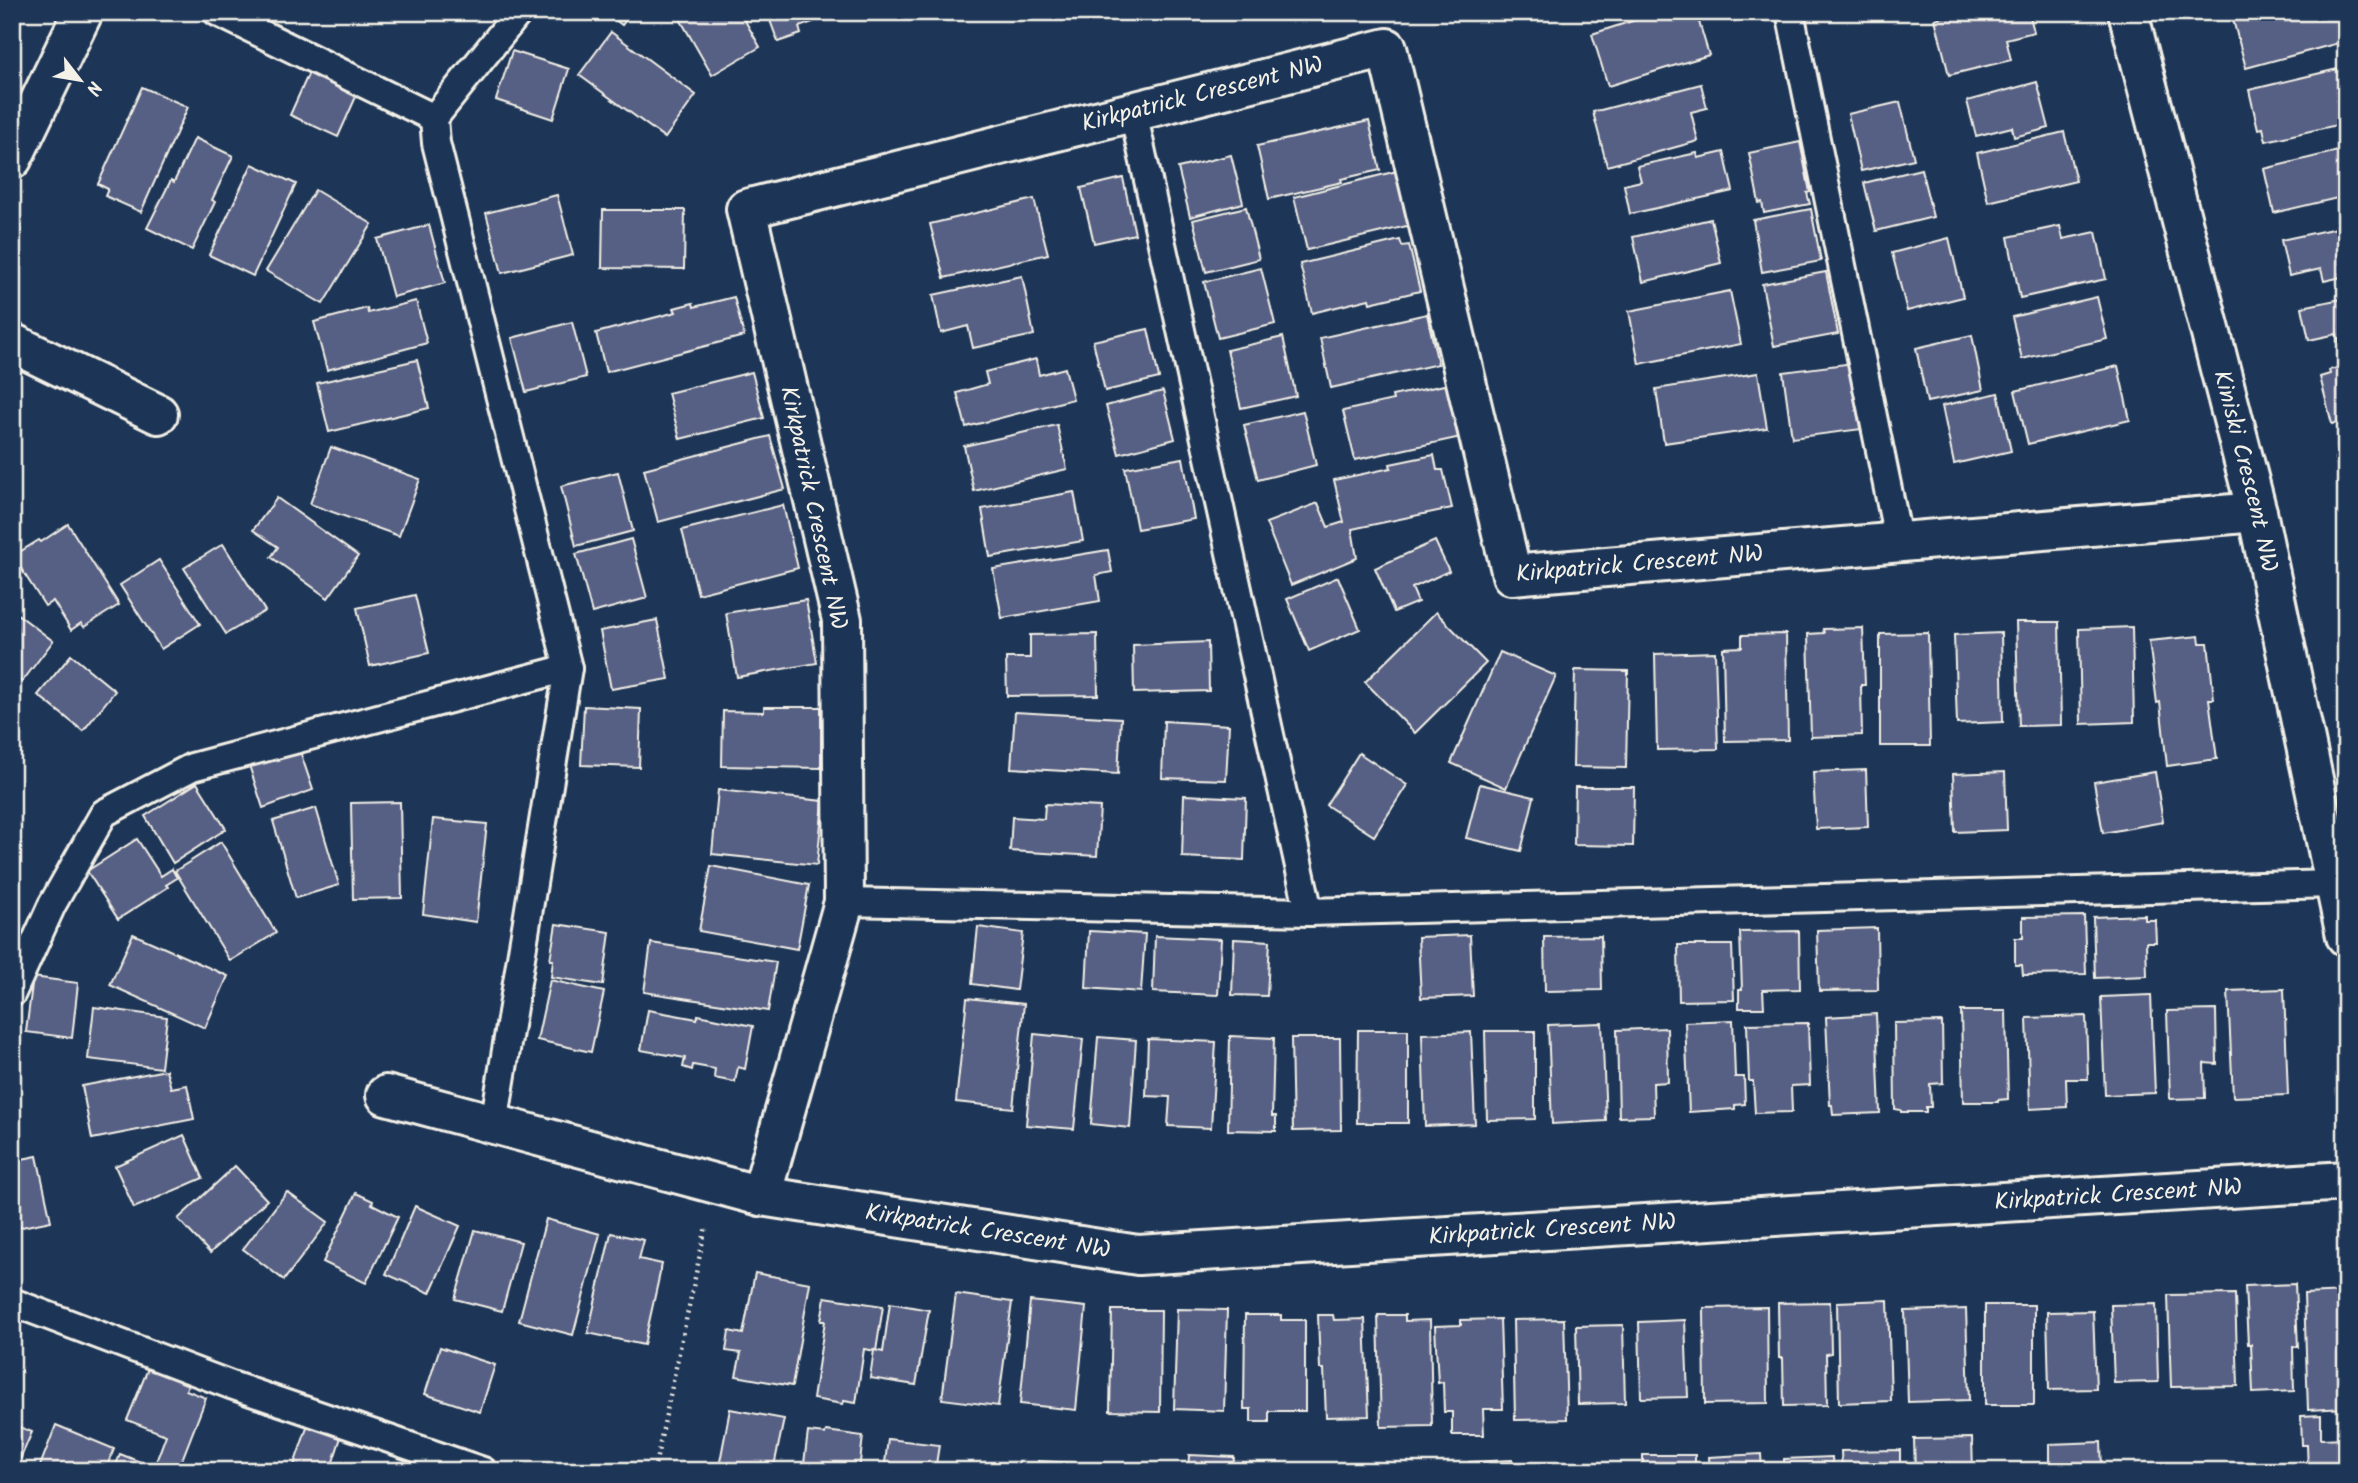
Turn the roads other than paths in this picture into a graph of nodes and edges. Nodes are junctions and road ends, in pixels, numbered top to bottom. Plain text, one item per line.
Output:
1 (83, 12) edge
2 (217, 12) edge
3 (519, 12) edge
4 (1790, 12) edge
5 (2127, 12) edge
6 (1133, 112) junction
7 (434, 118) junction
8 (12, 159) edge
9 (12, 343) edge
10 (158, 414) dead end
11 (2258, 512) junction
12 (1899, 543) junction
13 (568, 668) junction
14 (2334, 884) junction
15 (844, 902) junction
16 (1309, 912) junction
17 (2346, 936) edge
18 (12, 993) edge
19 (386, 1095) dead end
20 (494, 1124) junction
21 (2346, 1181) edge
22 (761, 1196) junction
23 (12, 1302) edge
24 (483, 1471) edge

1 - 8 street
2 - 7 lane
3 - 7 lane
4 - 12 lane
5 - 11 street, Kiniski Crescent NW
6 - 12 street, Kirkpatrick Crescent NW
6 - 15 street, Kirkpatrick Crescent NW
6 - 16 lane
7 - 13 lane
9 - 10 street
11 - 12 street, Kirkpatrick Crescent NW
11 - 14 street, Kiniski Crescent NW
13 - 18 lane
13 - 20 lane
14 - 16 lane
14 - 17 street, Kiniski Crescent NW
15 - 16 lane
15 - 22 street, Kirkpatrick Crescent NW
19 - 20 street, Kirkpatrick Crescent NW
20 - 22 street, Kirkpatrick Crescent NW
21 - 22 street, Kirkpatrick Crescent NW
23 - 24 lane

